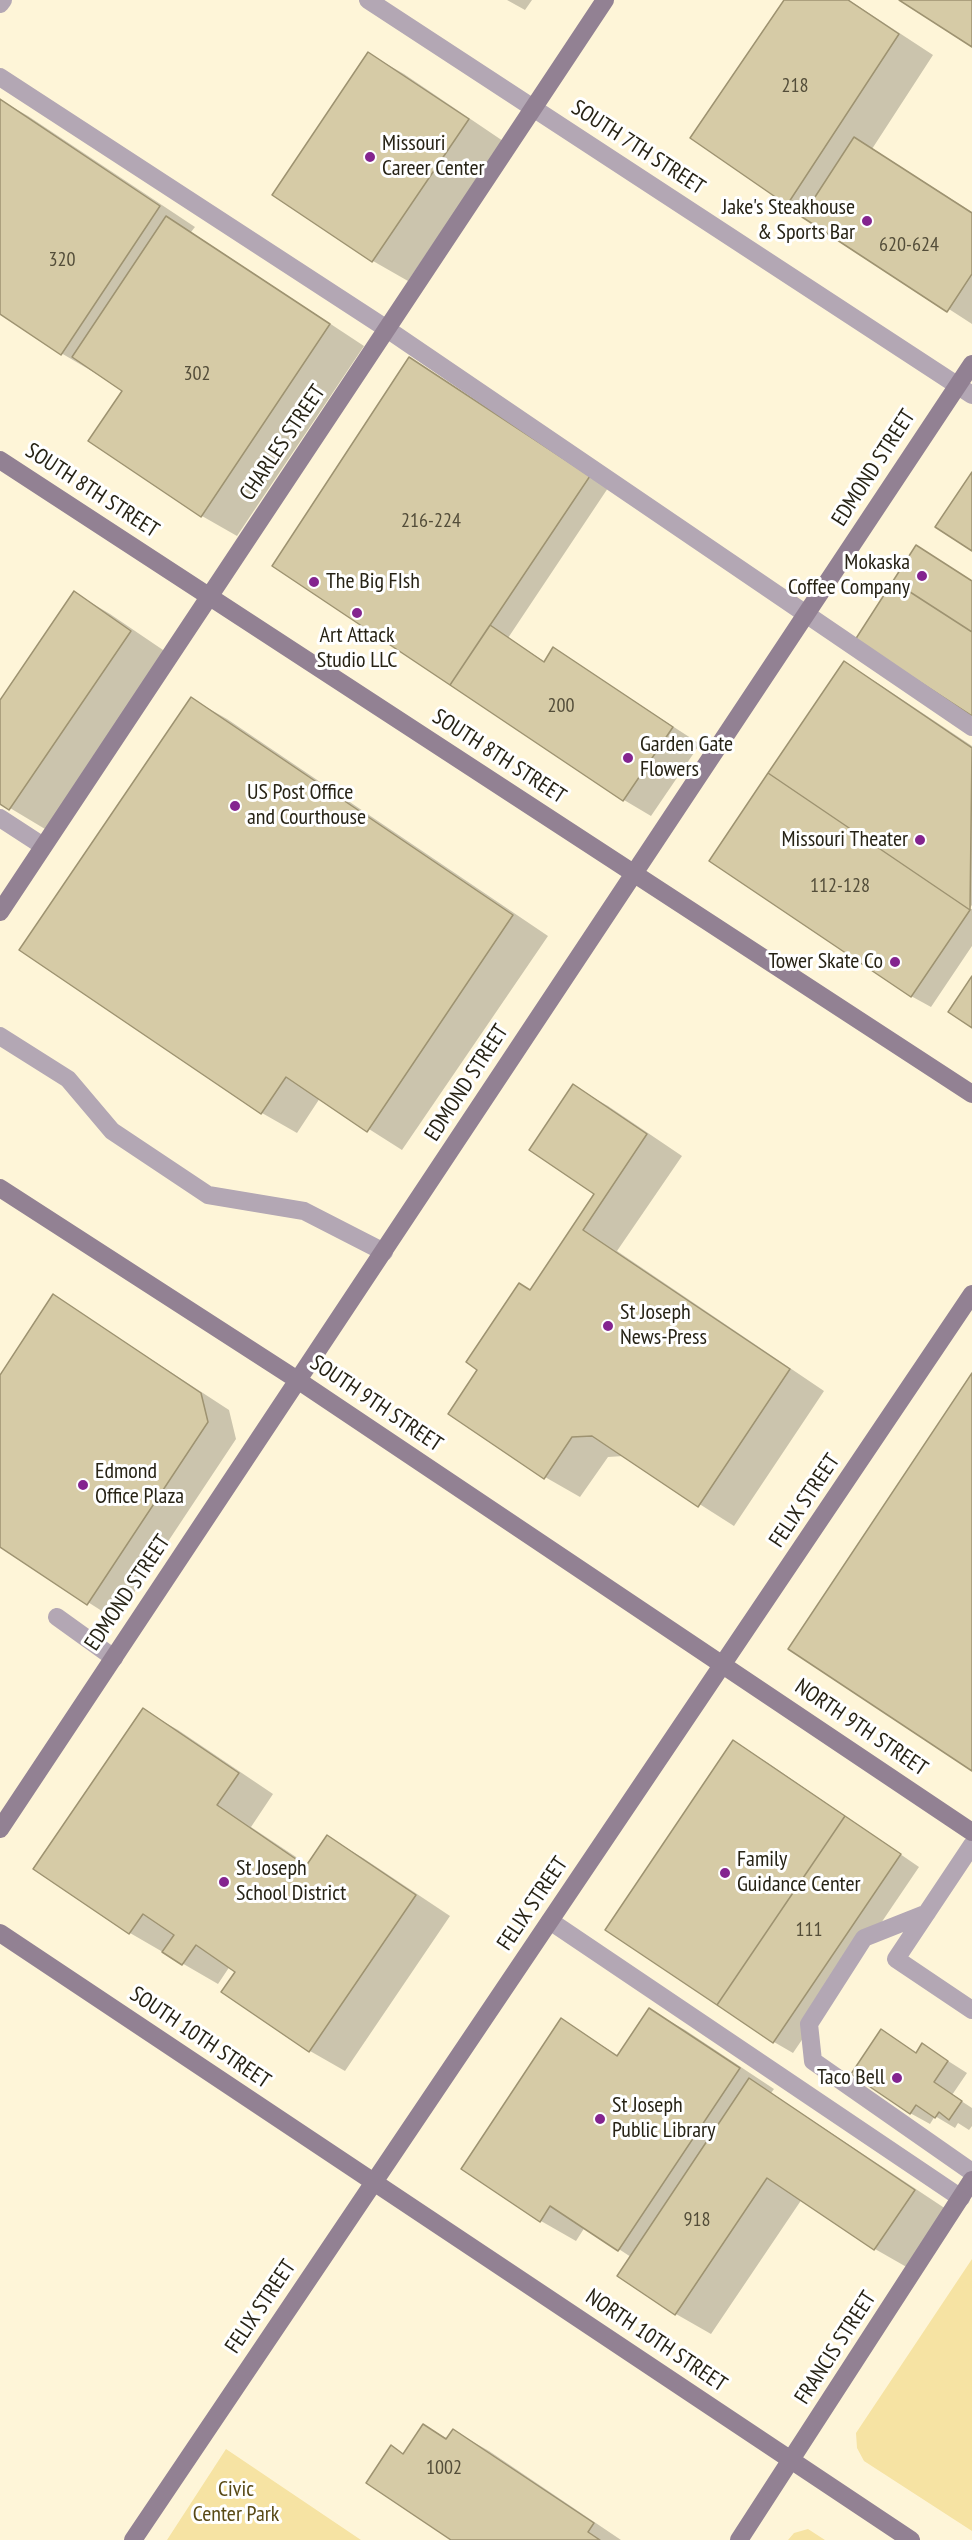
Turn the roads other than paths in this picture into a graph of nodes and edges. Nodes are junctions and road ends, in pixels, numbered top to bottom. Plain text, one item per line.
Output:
1 (3, 0) edge
2 (368, 0) edge
3 (605, 0) edge
4 (0, 4) edge
5 (0, 77) edge
6 (534, 108) junction
7 (387, 329) junction
8 (972, 364) edge
9 (965, 390) edge
10 (0, 460) edge
11 (210, 596) junction
12 (805, 615) junction
13 (972, 727) edge
14 (0, 818) edge
15 (43, 846) junction
16 (634, 873) junction
17 (0, 912) edge
18 (0, 1036) edge
19 (972, 1094) edge
20 (0, 1188) edge
21 (384, 1252) junction
22 (972, 1294) edge
23 (298, 1382) junction
24 (57, 1617) dead end
25 (114, 1658) junction
26 (724, 1664) junction
27 (0, 1829) edge
28 (972, 1832) edge
29 (972, 1845) edge
30 (927, 1913) junction
31 (550, 1921) junction
32 (0, 1934) edge
33 (972, 2010) edge
34 (972, 2172) edge
35 (972, 2180) edge
36 (374, 2182) junction
37 (961, 2198) junction
38 (792, 2461) junction
39 (133, 2540) edge
40 (739, 2540) edge
41 (911, 2540) edge

1 - 4 street
2 - 6 street, SOUTH 7TH STREET
3 - 6 main road, CHARLES STREET
5 - 7 street
6 - 7 main road, CHARLES STREET
6 - 9 street, SOUTH 7TH STREET
7 - 11 main road, CHARLES STREET
7 - 12 street
8 - 9 main road, EDMOND STREET
9 - 12 main road, EDMOND STREET
10 - 11 main road, SOUTH 8TH STREET
11 - 15 main road, CHARLES STREET
11 - 16 main road, SOUTH 8TH STREET
12 - 13 street
12 - 16 main road, EDMOND STREET
14 - 15 street
15 - 17 main road, CHARLES STREET
16 - 19 main road, SOUTH 8TH STREET
16 - 21 main road, EDMOND STREET
18 - 21 street
20 - 23 main road, SOUTH 9TH STREET
21 - 23 main road, EDMOND STREET
22 - 26 main road, FELIX STREET
23 - 25 main road, EDMOND STREET
23 - 26 main road, SOUTH 9TH STREET
24 - 25 street
25 - 27 main road, EDMOND STREET
26 - 28 main road, NORTH 9TH STREET
26 - 31 main road, FELIX STREET
29 - 30 street
30 - 33 street
30 - 34 street
31 - 36 main road, FELIX STREET
31 - 37 street
32 - 36 main road, SOUTH 10TH STREET
35 - 37 main road, FRANCIS STREET
36 - 38 main road, NORTH 10TH STREET
36 - 39 main road, FELIX STREET
37 - 38 main road, FRANCIS STREET
38 - 40 main road, FRANCIS STREET
38 - 41 main road, NORTH 10TH STREET

